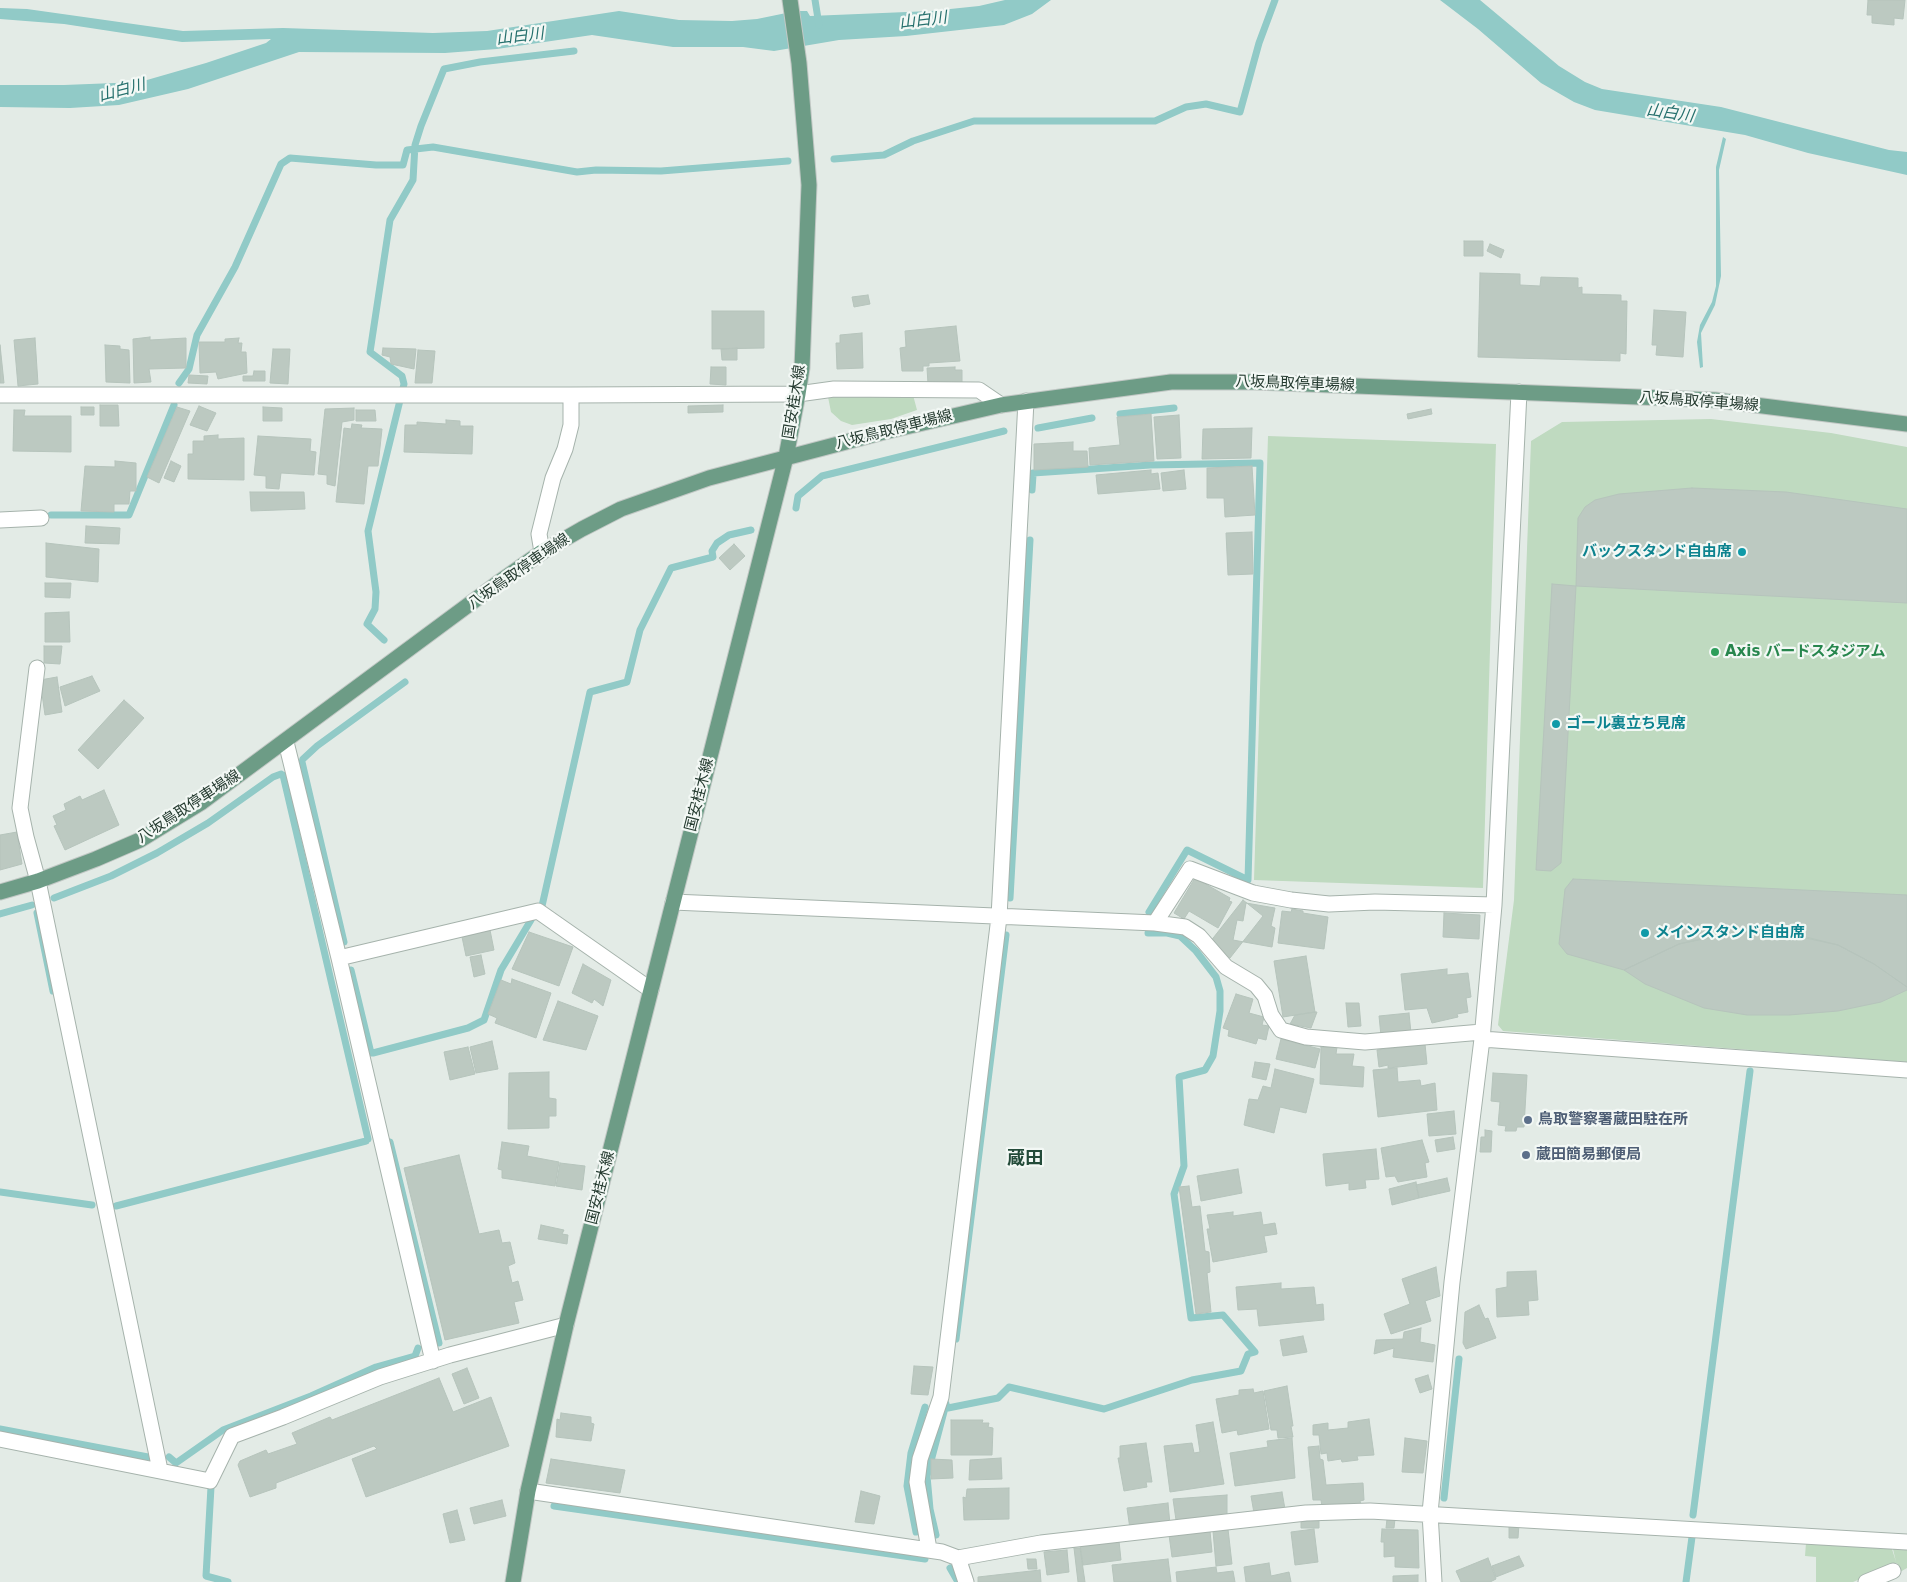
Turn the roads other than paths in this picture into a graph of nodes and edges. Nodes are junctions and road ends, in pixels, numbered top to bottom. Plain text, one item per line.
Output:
1 (790, 1) edge
2 (1519, 392) junction
3 (798, 394) junction
4 (0, 395) edge
5 (571, 395) junction
6 (1026, 401) junction
7 (1001, 404) junction
8 (1907, 424) edge
9 (786, 457) junction
10 (41, 518) dead end
11 (0, 520) edge
12 (542, 552) junction
13 (37, 668) dead end
14 (286, 742) junction
15 (38, 881) junction
16 (0, 892) edge
17 (673, 902) junction
18 (1494, 905) junction
19 (999, 917) junction
20 (1155, 923) junction
21 (339, 958) junction
22 (651, 990) junction
23 (1482, 1035) junction
24 (1907, 1070) edge
25 (566, 1326) junction
26 (433, 1361) junction
27 (0, 1439) edge
28 (160, 1470) junction
29 (528, 1491) junction
30 (1430, 1513) junction
31 (1907, 1542) edge
32 (929, 1549) junction
33 (958, 1558) junction
34 (1893, 1571) dead end
35 (513, 1582) edge
36 (966, 1582) edge
37 (1434, 1582) edge
38 (1866, 1582) edge

1 - 3 main road, 国安桂木線
2 - 6 main road, 八坂鳥取停車場線
2 - 8 main road, 八坂鳥取停車場線
2 - 18 street
3 - 5 street
3 - 7 street
3 - 9 main road, 国安桂木線
4 - 5 street
5 - 12 street
6 - 7 main road, 八坂鳥取停車場線
6 - 19 street
7 - 9 main road, 八坂鳥取停車場線
9 - 12 main road, 八坂鳥取停車場線
9 - 17 main road, 国安桂木線
10 - 11 street
12 - 14 main road, 八坂鳥取停車場線
13 - 15 street
14 - 15 main road, 八坂鳥取停車場線
14 - 21 street
15 - 16 main road, 八坂鳥取停車場線
15 - 28 street
17 - 19 street
17 - 22 main road, 国安桂木線
18 - 20 street
18 - 23 street
19 - 20 street
19 - 32 street
20 - 23 street
21 - 22 street
21 - 26 street
22 - 25 main road, 国安桂木線
23 - 24 street
23 - 30 street
25 - 26 street
25 - 29 main road, 国安桂木線
26 - 28 street
27 - 28 street
29 - 32 street
29 - 35 main road, 国安桂木線
30 - 31 street
30 - 33 street
30 - 37 street
32 - 33 street
33 - 36 street
34 - 38 street

